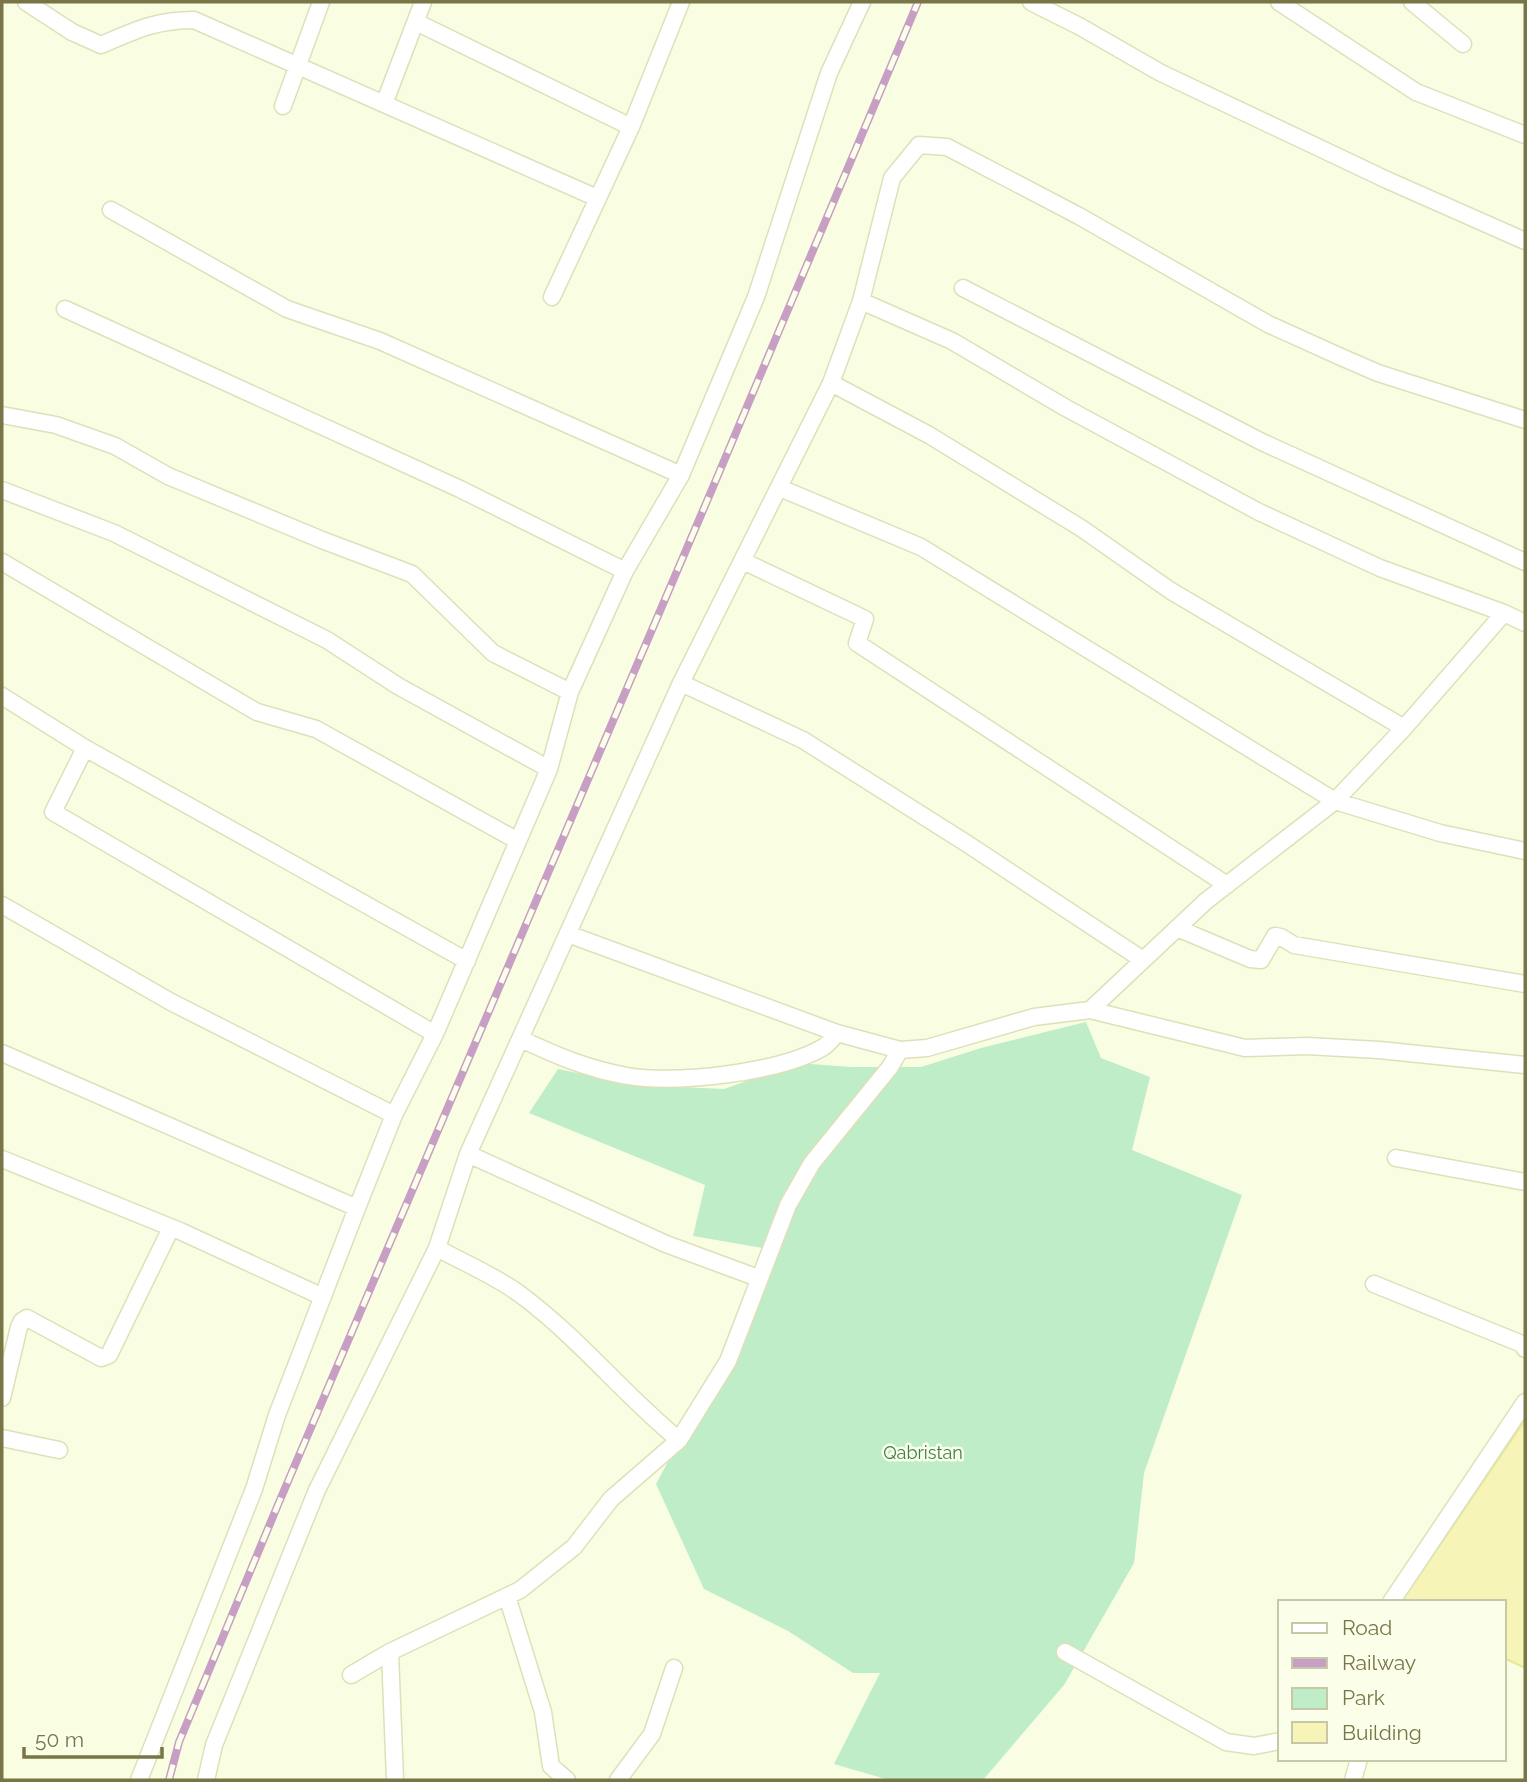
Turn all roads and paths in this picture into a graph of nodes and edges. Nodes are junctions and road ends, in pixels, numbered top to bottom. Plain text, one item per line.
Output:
1 (26, 2) edge
2 (321, 2) edge
3 (423, 2) edge
4 (681, 2) edge
5 (862, 2) edge
6 (1031, 2) edge
7 (1279, 2) edge
8 (1412, 2) edge
9 (416, 22) junction
10 (1463, 44) dead end
11 (298, 66) junction
12 (384, 104) junction
13 (283, 106) dead end
14 (631, 127) junction
15 (1525, 135) edge
16 (597, 198) junction
17 (111, 210) dead end
18 (1525, 242) edge
19 (963, 288) dead end
20 (552, 297) dead end
21 (861, 301) junction
22 (65, 309) dead end
23 (831, 383) junction
24 (2, 415) edge
25 (1525, 420) edge
26 (681, 475) junction
27 (780, 488) junction
28 (2, 490) edge
29 (743, 561) junction
30 (2, 562) edge
31 (1525, 562) edge
32 (625, 571) junction
33 (1504, 613) junction
34 (1525, 623) edge
35 (681, 682) junction
36 (570, 692) junction
37 (2, 696) edge
38 (1404, 728) junction
39 (85, 748) junction
40 (549, 769) junction
41 (1335, 802) junction
42 (518, 841) junction
43 (1525, 851) edge
44 (1227, 885) junction
45 (2, 905) edge
46 (1177, 928) junction
47 (568, 934) junction
48 (1143, 960) junction
49 (467, 961) junction
50 (1525, 984) edge
51 (1090, 1010) junction
52 (837, 1033) junction
53 (435, 1034) junction
54 (522, 1039) junction
55 (900, 1050) junction
56 (2, 1053) edge
57 (1525, 1065) edge
58 (394, 1115) junction
59 (468, 1154) junction
60 (2, 1158) edge
61 (1396, 1158) dead end
62 (1525, 1182) edge
63 (357, 1208) junction
64 (171, 1228) junction
65 (436, 1248) junction
66 (758, 1278) junction
67 (1374, 1284) dead end
68 (323, 1297) junction
69 (1525, 1349) edge
70 (2, 1398) edge
71 (1525, 1402) edge
72 (2, 1438) edge
73 (679, 1440) junction
74 (59, 1450) dead end
75 (507, 1596) junction
76 (1392, 1600) edge
77 (1065, 1652) dead end
78 (390, 1653) junction
79 (674, 1668) dead end
80 (351, 1675) dead end
81 (1278, 1741) edge
82 (1358, 1761) edge
83 (139, 1780) edge
84 (206, 1780) edge
85 (395, 1780) edge
86 (567, 1780) edge
87 (618, 1780) edge
88 (1353, 1780) edge

1 - 11 street
2 - 11 street
3 - 9 street
4 - 14 street
5 - 26 street
6 - 18 street
7 - 15 street
8 - 10 street
9 - 12 street
9 - 14 street
11 - 12 street
11 - 13 street
12 - 16 street
14 - 16 street
16 - 20 street
17 - 26 street
19 - 31 street
21 - 23 street
21 - 25 street
21 - 33 street
22 - 32 street
23 - 27 street
23 - 38 street
24 - 36 street
26 - 32 street
27 - 29 street
27 - 41 street
28 - 40 street
29 - 35 street
29 - 44 street
30 - 42 street
32 - 36 street
33 - 34 street
33 - 38 street
35 - 47 street
35 - 48 street
36 - 40 street
37 - 39 street
38 - 41 street
39 - 49 street
39 - 53 street
40 - 42 street
41 - 43 street
41 - 44 street
42 - 49 street
44 - 46 street
45 - 58 street
46 - 48 street
46 - 50 street
47 - 52 street
47 - 54 street
48 - 51 street
49 - 53 street
51 - 55 street
51 - 57 street
52 - 54 street
52 - 55 street
53 - 58 street
54 - 59 street
55 - 66 street
56 - 63 street
58 - 63 street
59 - 65 street
59 - 66 street
60 - 64 street
61 - 62 street
63 - 68 street
64 - 68 street
64 - 70 street
65 - 73 street
65 - 84 street
66 - 73 street
67 - 69 street
68 - 83 street
71 - 76 street
72 - 74 street
73 - 75 street
75 - 78 street
75 - 86 street
77 - 81 street
78 - 80 street
78 - 85 street
79 - 87 street
82 - 88 street

